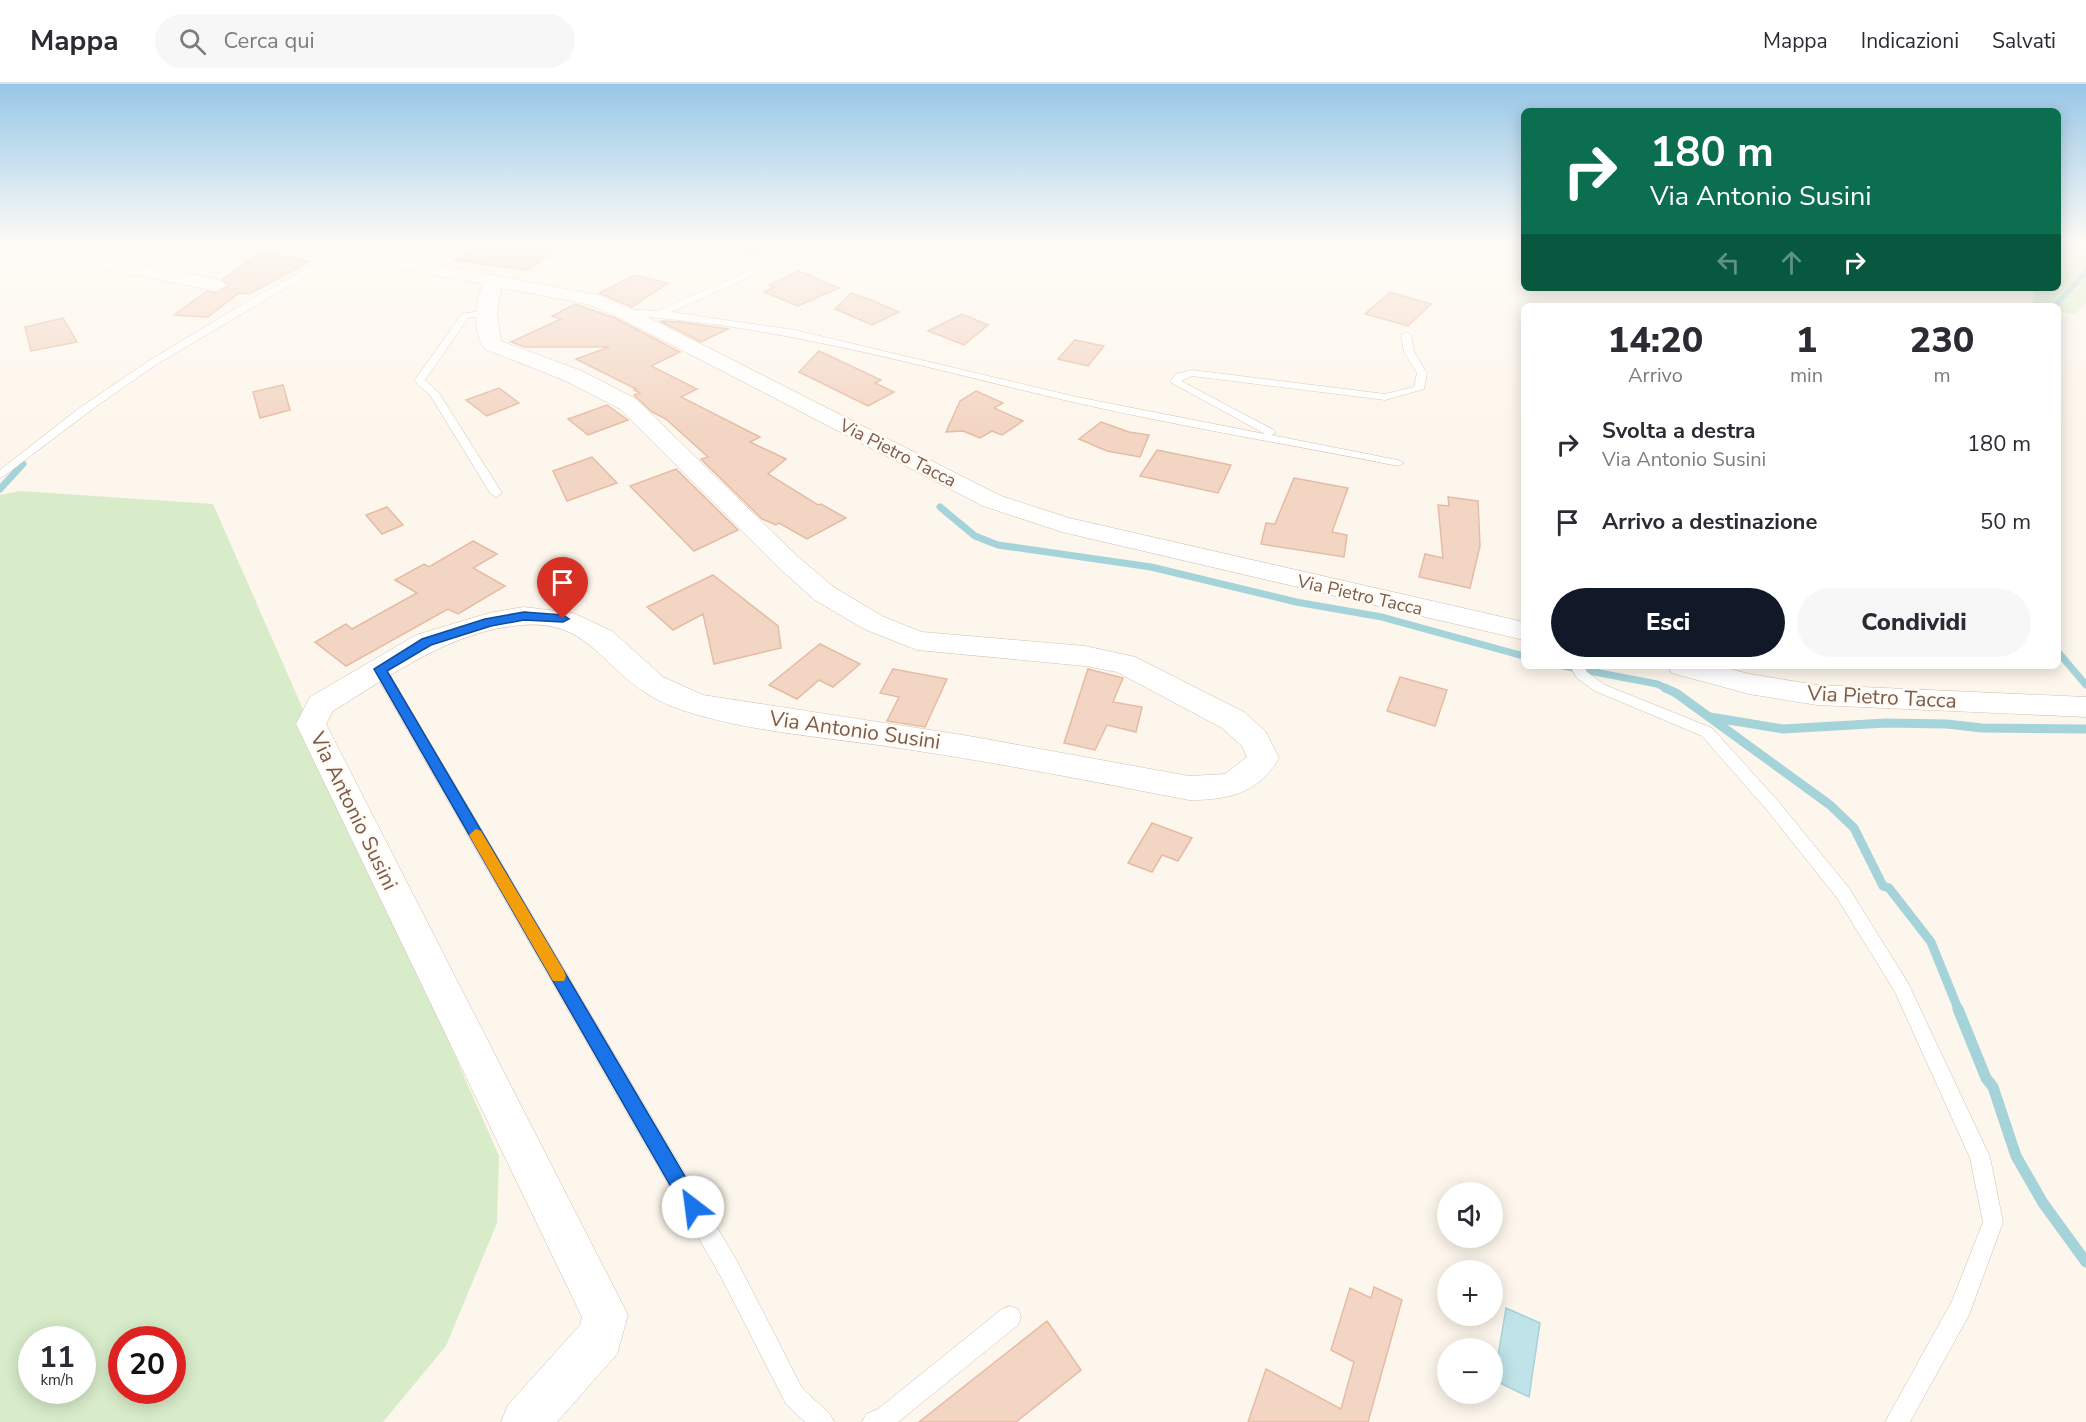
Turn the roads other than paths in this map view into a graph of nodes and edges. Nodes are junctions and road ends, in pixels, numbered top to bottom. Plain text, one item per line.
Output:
1 (249, 304) edge
2 (488, 304) edge
3 (602, 304) edge
4 (681, 304) edge
5 (623, 312) junction
6 (488, 313) junction
7 (659, 314) junction
8 (1406, 335) dead end
9 (1287, 440) junction
10 (1398, 463) dead end
11 (0, 476) edge
12 (496, 492) dead end
13 (1521, 630) edge
14 (380, 669) junction
15 (1579, 669) edge
16 (1693, 669) edge
17 (2086, 707) edge
18 (1010, 1317) dead end
19 (525, 1422) edge
20 (822, 1422) edge
21 (874, 1422) edge
22 (1897, 1422) edge

1 - 11 lane
2 - 6 street, Via Antonio Susini
3 - 5 street, Via Pietro Tacca
4 - 7 lane
5 - 7 lane
5 - 13 street, Via Pietro Tacca
6 - 12 lane
6 - 14 street, Via Antonio Susini
7 - 9 lane
8 - 9 lane
9 - 10 lane
14 - 19 street, Via Antonio Susini
14 - 20 lane
15 - 22 lane
16 - 17 street, Via Pietro Tacca
18 - 21 lane

